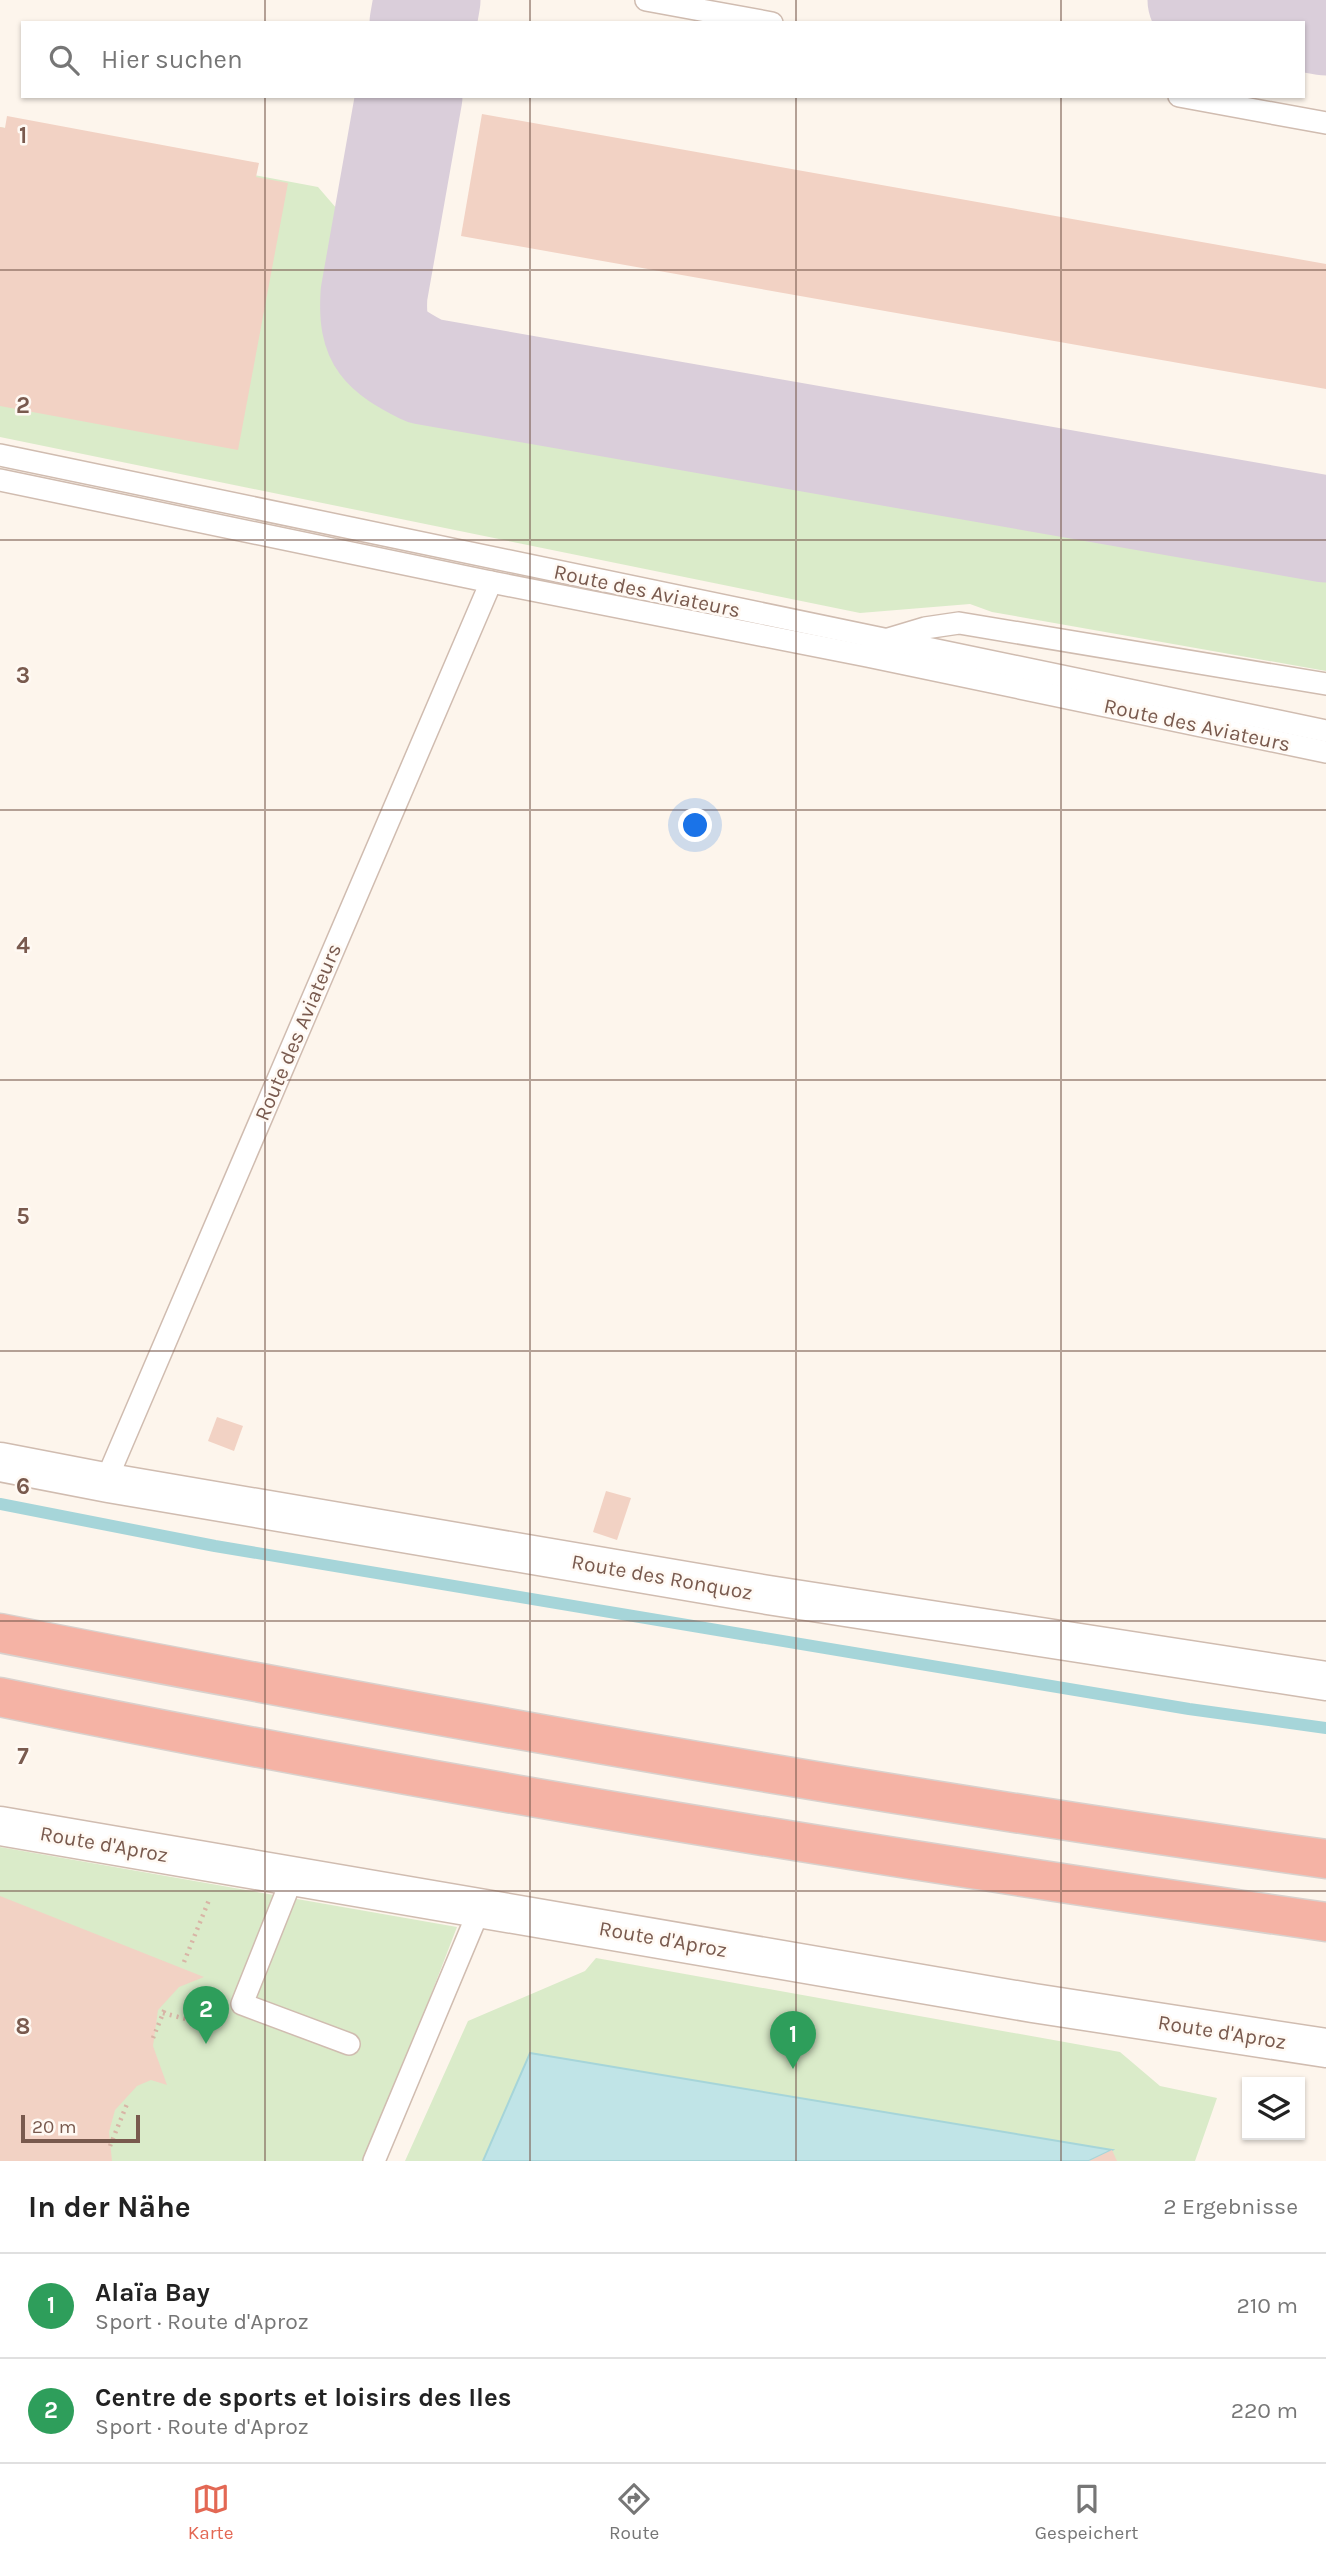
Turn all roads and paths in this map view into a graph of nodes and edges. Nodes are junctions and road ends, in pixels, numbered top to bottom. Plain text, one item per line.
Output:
1 (646, 0) edge
2 (761, 21) edge
3 (1190, 98) edge
4 (1326, 123) edge
5 (0, 455) edge
6 (0, 480) edge
7 (491, 582) junction
8 (883, 641) junction
9 (1326, 684) edge
10 (1326, 732) edge
11 (1326, 752) edge
12 (0, 1462) edge
13 (109, 1483) junction
14 (0, 1633) edge
15 (1326, 1681) edge
16 (0, 1697) edge
17 (0, 1826) edge
18 (1326, 1859) edge
19 (293, 1877) junction
20 (212, 1893) dead end
21 (480, 1908) junction
22 (1326, 1922) edge
23 (184, 1962) dead end
24 (242, 2004) junction
25 (166, 2006) dead end
26 (163, 2013) junction
27 (153, 2038) dead end
28 (349, 2044) dead end
29 (1326, 2048) edge
30 (127, 2104) dead end
31 (110, 2146) dead end
32 (374, 2161) edge

1 - 2 lane
3 - 4 lane
5 - 8 lane, Route des Aviateurs
6 - 7 lane, Route des Aviateurs
7 - 11 lane, Route des Aviateurs
7 - 13 lane, Route des Aviateurs
8 - 9 lane
8 - 10 lane, Route des Aviateurs
12 - 13 street, Route des Ronquoz
13 - 15 street, Route des Ronquoz
14 - 18 highway
16 - 22 highway
17 - 19 street, Route d'Aproz
19 - 21 street, Route d'Aproz
19 - 24 lane
20 - 23 path
21 - 29 street, Route d'Aproz
21 - 32 lane
24 - 26 path
24 - 28 lane
25 - 26 path
26 - 27 path
30 - 31 path

